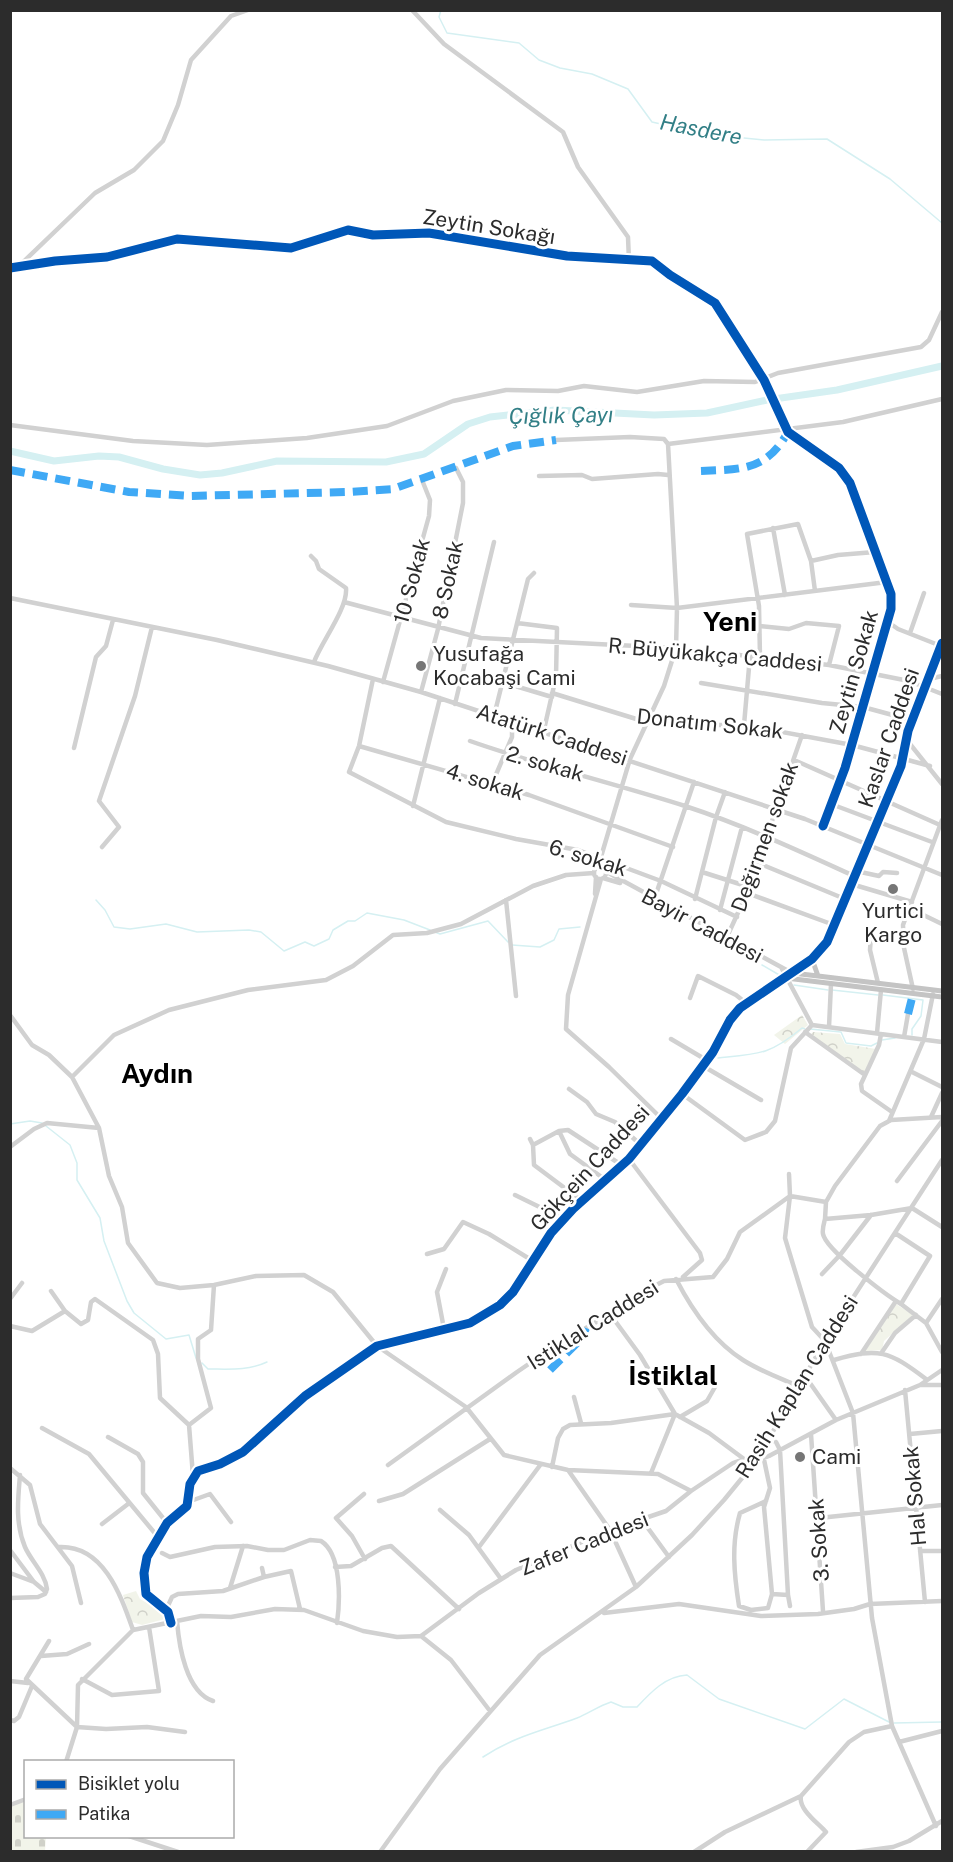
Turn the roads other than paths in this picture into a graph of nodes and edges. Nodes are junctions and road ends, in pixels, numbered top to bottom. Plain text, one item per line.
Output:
1 (248, 10) edge
2 (412, 10) edge
3 (629, 261) junction
4 (19, 266) junction
5 (10, 268) edge
6 (942, 312) edge
7 (764, 380) junction
8 (766, 386) joint
9 (942, 399) edge
10 (10, 425) edge
11 (786, 428) junction
12 (556, 440) dead end
13 (668, 444) junction
14 (456, 468) dead end
15 (668, 475) junction
16 (539, 476) dead end
17 (422, 480) dead end
18 (773, 528) junction
19 (494, 542) dead end
20 (875, 552) junction
21 (311, 556) dead end
22 (811, 561) junction
23 (534, 573) dead end
24 (887, 582) junction
25 (815, 591) junction
26 (924, 593) dead end
27 (785, 595) junction
28 (10, 598) edge
29 (758, 598) junction
30 (344, 602) junction
31 (631, 605) dead end
32 (677, 608) junction
33 (402, 618) junction
34 (113, 620) junction
35 (888, 622) junction
36 (517, 623) junction
37 (760, 626) junction
38 (152, 627) junction
39 (438, 629) junction
40 (910, 633) junction
41 (471, 637) junction
42 (513, 640) junction
43 (557, 644) junction
44 (942, 644) edge
45 (676, 648) junction
46 (750, 656) junction
47 (760, 657) junction
48 (314, 662) junction
49 (829, 665) junction
50 (872, 671) junction
51 (942, 676) edge
52 (373, 679) junction
53 (929, 679) junction
54 (383, 681) junction
55 (502, 682) junction
56 (701, 683) dead end
57 (926, 687) junction
58 (421, 692) junction
59 (747, 692) junction
60 (942, 694) edge
61 (552, 695) junction
62 (440, 698) junction
63 (455, 704) junction
64 (862, 707) junction
65 (494, 716) junction
66 (911, 720) junction
67 (646, 722) junction
68 (512, 723) junction
69 (744, 725) junction
70 (543, 734) junction
71 (802, 735) junction
72 (906, 739) junction
73 (470, 741) dead end
74 (852, 745) junction
75 (358, 746) junction
76 (74, 748) dead end
77 (506, 754) junction
78 (903, 758) junction
79 (630, 759) junction
80 (794, 760) junction
81 (425, 765) junction
82 (930, 766) junction
83 (694, 782) junction
84 (840, 782) junction
85 (492, 784) junction
86 (942, 784) edge
87 (621, 786) junction
88 (725, 792) junction
89 (886, 803) junction
90 (831, 804) junction
91 (413, 806) junction
92 (686, 806) junction
93 (777, 810) junction
94 (716, 817) junction
95 (880, 820) junction
96 (942, 823) edge
97 (609, 825) junction
98 (823, 826) junction
99 (742, 827) junction
100 (767, 838) junction
101 (932, 842) junction
102 (869, 844) junction
103 (102, 847) dead end
104 (673, 847) junction
105 (599, 858) junction
106 (758, 863) junction
107 (598, 867) junction
108 (926, 868) junction
109 (856, 871) junction
110 (605, 872) junction
111 (702, 872) junction
112 (897, 873) dead end
113 (942, 875) edge
114 (854, 876) junction
115 (598, 877) junction
116 (728, 878) junction
117 (661, 881) junction
118 (623, 883) junction
119 (858, 885) dead end
120 (749, 887) junction
121 (747, 893) junction
122 (695, 899) junction
123 (845, 899) junction
124 (506, 900) junction
125 (654, 900) junction
126 (912, 902) junction
127 (909, 908) junction
128 (720, 910) junction
129 (737, 917) junction
130 (942, 924) edge
131 (834, 925) junction
132 (871, 935) dead end
133 (726, 939) junction
134 (812, 959) junction
135 (782, 969) junction
136 (792, 973) junction
137 (818, 976) junction
138 (786, 978) junction
139 (878, 983) junction
140 (831, 988) junction
141 (913, 991) junction
142 (942, 991) edge
143 (881, 993) junction
144 (933, 993) junction
145 (516, 996) dead end
146 (942, 997) edge
147 (690, 998) dead end
148 (746, 1003) junction
149 (10, 1014) edge
150 (908, 1014) dead end
151 (829, 1027) junction
152 (808, 1029) junction
153 (879, 1033) junction
154 (904, 1037) junction
155 (671, 1038) dead end
156 (924, 1039) junction
157 (942, 1042) edge
158 (708, 1061) junction
159 (703, 1066) junction
160 (912, 1072) junction
161 (865, 1075) junction
162 (72, 1077) junction
163 (942, 1087) edge
164 (569, 1089) dead end
165 (942, 1093) edge
166 (682, 1094) junction
167 (761, 1100) dead end
168 (892, 1112) junction
169 (932, 1117) junction
170 (942, 1118) edge
171 (662, 1119) junction
172 (889, 1121) junction
173 (99, 1128) junction
174 (559, 1131) junction
175 (530, 1139) dead end
176 (533, 1145) junction
177 (641, 1145) junction
178 (10, 1147) edge
179 (629, 1159) junction
180 (942, 1160) edge
181 (623, 1166) junction
182 (935, 1172) junction
183 (789, 1174) dead end
184 (942, 1177) edge
185 (607, 1181) junction
186 (897, 1181) dead end
187 (515, 1195) dead end
188 (790, 1196) junction
189 (582, 1201) junction
190 (826, 1202) junction
191 (912, 1208) junction
192 (871, 1215) junction
193 (564, 1219) junction
194 (825, 1219) junction
195 (942, 1227) edge
196 (895, 1233) junction
197 (427, 1254) dead end
198 (840, 1255) junction
199 (533, 1261) junction
200 (446, 1269) dead end
201 (822, 1274) dead end
202 (682, 1278) junction
203 (866, 1278) junction
204 (676, 1279) junction
205 (22, 1283) dead end
206 (214, 1285) junction
207 (51, 1291) dead end
208 (10, 1299) edge
209 (942, 1302) edge
210 (899, 1303) junction
211 (64, 1311) junction
212 (610, 1314) junction
213 (916, 1316) junction
214 (926, 1323) junction
215 (10, 1326) edge
216 (444, 1329) junction
217 (825, 1341) junction
218 (377, 1346) junction
219 (882, 1352) junction
220 (942, 1352) edge
221 (861, 1354) junction
222 (834, 1359) junction
223 (942, 1370) edge
224 (805, 1376) junction
225 (926, 1379) junction
226 (920, 1385) junction
227 (942, 1385) edge
228 (798, 1386) junction
229 (715, 1387) dead end
230 (905, 1390) junction
231 (574, 1397) dead end
232 (466, 1407) junction
233 (853, 1413) junction
234 (678, 1415) junction
235 (836, 1420) junction
236 (581, 1423) junction
237 (189, 1425) junction
238 (42, 1428) dead end
239 (942, 1431) edge
240 (811, 1434) junction
241 (910, 1434) junction
242 (108, 1437) dead end
243 (767, 1438) junction
244 (490, 1439) junction
245 (761, 1449) junction
246 (780, 1450) junction
247 (764, 1458) junction
248 (744, 1459) junction
249 (756, 1461) junction
250 (540, 1464) junction
251 (388, 1465) dead end
252 (552, 1467) junction
253 (10, 1468) edge
254 (568, 1470) junction
255 (651, 1473) junction
256 (20, 1475) junction
257 (193, 1476) junction
258 (691, 1491) junction
259 (364, 1494) dead end
260 (379, 1501) dead end
261 (766, 1501) junction
262 (188, 1502) junction
263 (128, 1504) junction
264 (942, 1505) edge
265 (917, 1508) junction
266 (440, 1510) dead end
267 (862, 1513) junction
268 (819, 1518) junction
269 (642, 1520) junction
270 (231, 1522) dead end
271 (167, 1523) junction
272 (102, 1524) dead end
273 (610, 1530) junction
274 (158, 1537) junction
275 (243, 1546) junction
276 (59, 1547) junction
277 (479, 1547) junction
278 (10, 1550) edge
279 (920, 1551) junction
280 (942, 1551) edge
281 (162, 1553) dead end
282 (669, 1557) junction
283 (365, 1559) junction
284 (335, 1567) junction
285 (262, 1568) dead end
286 (10, 1573) edge
287 (264, 1577) junction
288 (501, 1579) junction
289 (34, 1582) junction
290 (636, 1587) junction
291 (230, 1588) junction
292 (46, 1592) junction
293 (772, 1594) junction
294 (788, 1595) junction
295 (10, 1598) edge
296 (942, 1601) edge
297 (925, 1602) junction
298 (81, 1603) dead end
299 (870, 1604) junction
300 (790, 1606) dead end
301 (300, 1609) junction
302 (459, 1609) junction
303 (166, 1610) junction
304 (823, 1611) junction
305 (601, 1613) junction
306 (174, 1622) junction
307 (337, 1623) junction
308 (149, 1627) junction
309 (133, 1630) junction
310 (421, 1636) junction
311 (49, 1641) dead end
312 (89, 1644) dead end
313 (41, 1656) junction
314 (82, 1679) junction
315 (10, 1681) edge
316 (30, 1684) junction
317 (213, 1701) dead end
318 (490, 1711) junction
319 (10, 1720) edge
320 (892, 1726) junction
321 (77, 1727) junction
322 (942, 1731) edge
323 (185, 1732) dead end
324 (899, 1742) junction
325 (66, 1760) edge
326 (801, 1796) junction
327 (942, 1821) edge
328 (936, 1826) junction
329 (134, 1838) edge
330 (168, 1851) edge
331 (178, 1851) edge
332 (380, 1851) edge
333 (694, 1851) edge
334 (807, 1851) edge
335 (856, 1851) edge

1 - 4 street
2 - 3 street
3 - 4 street, Zeytin Sokağı
3 - 7 street, Zeytin Sokağı
4 - 5 street, Zeytin Sokağı
6 - 7 street
7 - 8 street, Zeytin Sokağı
7 - 10 street
8 - 11 street, Zeytin Sokak
9 - 11 street
11 - 13 street
11 - 20 street, Zeytin Sokak
12 - 13 street
13 - 15 street
14 - 39 street, 8 Sokak
15 - 16 street
15 - 32 street
17 - 33 street, 10 Sokak
18 - 22 street
18 - 27 street
18 - 29 street
19 - 41 street
20 - 22 street
20 - 24 street, Zeytin Sokak
21 - 30 street
22 - 25 street
23 - 36 street
24 - 25 street
24 - 35 street, Zeytin Sokak
25 - 27 street
26 - 40 street
27 - 29 street
28 - 34 street, Atatürk Caddesi
29 - 32 street
29 - 37 street
30 - 33 street, R. Büyükakça Caddesi
30 - 48 street
31 - 32 street
32 - 45 street
33 - 39 street, R. Büyükakça Caddesi
33 - 54 street, 10 Sokak
34 - 38 street, Atatürk Caddesi
34 - 76 street
35 - 40 street
35 - 50 street, Zeytin Sokak
36 - 42 street
36 - 43 street
37 - 47 street
37 - 49 street
38 - 48 street, Atatürk Caddesi
38 - 103 street
39 - 41 street, R. Büyükakça Caddesi
39 - 58 street, 8 Sokak
40 - 44 street
41 - 42 street, R. Büyükakça Caddesi
41 - 63 street
42 - 43 street, R. Büyükakça Caddesi
42 - 55 street
43 - 45 street, R. Büyükakça Caddesi
43 - 61 street
44 - 53 street, Kaslar Caddesi
45 - 46 street, R. Büyükakça Caddesi
45 - 67 street
46 - 47 street, R. Büyükakça Caddesi
46 - 59 street
47 - 49 street, R. Büyükakça Caddesi
48 - 52 street, Atatürk Caddesi
49 - 50 street, R. Büyükakça Caddesi
50 - 57 street, R. Büyükakça Caddesi
50 - 64 street, Zeytin Sokak
51 - 53 street
52 - 54 street, Atatürk Caddesi
52 - 75 street
53 - 57 street, Kaslar Caddesi
54 - 58 street, Atatürk Caddesi
55 - 61 street, Donatım Sokak
55 - 65 street
56 - 59 street
57 - 60 street, R. Büyükakça Caddesi
57 - 66 street, Kaslar Caddesi
58 - 62 street, Atatürk Caddesi
59 - 64 street
59 - 69 street
61 - 67 street, Donatım Sokak
61 - 70 street
62 - 63 street, Atatürk Caddesi
62 - 81 street
63 - 65 street, Atatürk Caddesi
64 - 66 street
64 - 74 street, Zeytin Sokak
65 - 68 street, Atatürk Caddesi
66 - 72 street, Kaslar Caddesi
67 - 69 street, Donatım Sokak
67 - 79 street
68 - 70 street, Atatürk Caddesi
68 - 77 street
69 - 71 street, Donatım Sokak
70 - 79 street, Atatürk Caddesi
71 - 74 street, Donatım Sokak
71 - 80 street, Değirmen sokak
72 - 78 street, Kaslar Caddesi
72 - 82 street
73 - 77 street, 2. sokak
74 - 78 street, Donatım Sokak
74 - 84 street, Zeytin Sokak
75 - 81 street, 4. sokak
75 - 91 street, 6. sokak
77 - 85 street
77 - 87 street, 2. sokak
78 - 82 street, Donatım Sokak
78 - 89 street, Kaslar Caddesi
79 - 83 street, Atatürk Caddesi
79 - 87 street
80 - 84 street
80 - 93 street, Değirmen sokak
81 - 85 street, 4. sokak
81 - 91 street
82 - 86 street
83 - 88 street, Atatürk Caddesi
83 - 92 street
84 - 89 street
84 - 90 street, Zeytin Sokak
85 - 97 street, 4. sokak
87 - 92 street, 2. sokak
87 - 97 street
88 - 93 street, Atatürk Caddesi
88 - 94 street
89 - 95 street, Kaslar Caddesi
89 - 96 street
90 - 95 street
90 - 98 street, Zeytin Sokak
91 - 105 street, 6. sokak
92 - 94 street, 2. sokak
92 - 104 street
93 - 98 street, Atatürk Caddesi
93 - 100 street, Değirmen sokak
94 - 99 street, 2. sokak
94 - 111 street
95 - 101 street
95 - 102 street, Kaslar Caddesi
96 - 101 street
97 - 104 street, 4. sokak
97 - 105 street
98 - 102 street, Atatürk Caddesi
99 - 100 street, 2. sokak
99 - 116 street
100 - 106 street, Değirmen sokak
100 - 114 street, 2. sokak
101 - 108 street
102 - 108 street, Atatürk Caddesi
102 - 109 street, Gökçein Caddesi
104 - 117 street
105 - 107 street
105 - 117 street, 6. sokak
106 - 120 street, Değirmen sokak
106 - 123 street
107 - 110 street, Bayir Caddesi
107 - 115 street
108 - 113 street, Atatürk Caddesi
108 - 126 street
109 - 112 street
109 - 114 street, Gökçein Caddesi
110 - 115 street
110 - 118 street, Bayir Caddesi
111 - 116 street
111 - 122 street
114 - 123 street, Gökçein Caddesi
115 - 118 street, Bayir Caddesi
115 - 124 street, Bayir Caddesi
115 - 171 street
116 - 120 street
116 - 128 street
117 - 122 street, 6. sokak
117 - 125 street
118 - 125 street, Bayir Caddesi
119 - 126 street
120 - 121 street, Değirmen sokak
121 - 129 street, Değirmen sokak
121 - 131 street
122 - 128 street, 6. sokak
123 - 131 street, Gökçein Caddesi
124 - 145 street
124 - 162 street, Bayir Caddesi
125 - 133 street, Bayir Caddesi
126 - 127 street
127 - 130 street
127 - 141 street
128 - 129 street, 6. sokak
129 - 133 street, Değirmen sokak
131 - 134 street, Gökçein Caddesi
132 - 139 street
133 - 135 street, Bayir Caddesi
134 - 136 street, Gökçein Caddesi
134 - 137 main road
135 - 136 street, Bayir Caddesi
135 - 138 street
136 - 137 main road
136 - 138 street, Gökçein Caddesi
137 - 139 main road
138 - 140 main road
138 - 148 street, Gökçein Caddesi
138 - 152 street
139 - 141 main road
140 - 143 main road
140 - 151 street
141 - 143 main road
141 - 144 main road
142 - 144 main road
143 - 153 street
144 - 146 main road
144 - 156 street
147 - 148 street
148 - 158 street, Gökçein Caddesi
149 - 162 street
150 - 154 street
151 - 152 street
151 - 153 street
152 - 161 street
152 - 166 street
153 - 154 street
153 - 161 street
154 - 156 street
155 - 158 street
156 - 157 street
156 - 160 street
158 - 159 street, Gökçein Caddesi
159 - 166 street, Gökçein Caddesi
159 - 167 street
160 - 163 street
160 - 168 street
161 - 168 street
162 - 173 street
164 - 177 street
165 - 169 street
166 - 171 street, Gökçein Caddesi
168 - 172 street
169 - 170 street
169 - 172 street
170 - 186 street
171 - 177 street, Gökçein Caddesi
172 - 190 street
173 - 178 street
173 - 206 street
174 - 176 street
174 - 181 street
174 - 185 street
175 - 176 street
176 - 189 street
177 - 179 street, Gökçein Caddesi
179 - 181 street, Gökçein Caddesi
179 - 202 street
180 - 182 street, Rasih Kaplan Caddesi
181 - 185 street, Gökçein Caddesi
182 - 184 street
182 - 191 street, Rasih Kaplan Caddesi
183 - 188 street
185 - 189 street, Gökçein Caddesi
187 - 193 street
188 - 190 street
188 - 202 street, Istiklal Caddesi
188 - 217 street
189 - 193 street, Gökçein Caddesi
190 - 194 street
191 - 192 street
191 - 195 street
191 - 196 street, Rasih Kaplan Caddesi
192 - 194 street
192 - 198 street
193 - 199 street, Gökçein Caddesi
194 - 198 street
196 - 203 street, Rasih Kaplan Caddesi
196 - 210 street
197 - 199 street
198 - 201 street
198 - 203 street
199 - 216 street, Gökçein Caddesi
200 - 216 street
202 - 204 street, Istiklal Caddesi
203 - 210 street
203 - 217 street, Rasih Kaplan Caddesi
204 - 212 street, Istiklal Caddesi
204 - 228 street
205 - 208 street
206 - 218 street
206 - 237 street
207 - 211 street
209 - 214 street
210 - 213 street
210 - 221 street
211 - 215 street
211 - 237 street
212 - 232 street, Istiklal Caddesi
212 - 234 street
213 - 214 street
213 - 219 street
214 - 220 street
216 - 218 street, Gökçein Caddesi
217 - 222 street
217 - 224 street, Rasih Kaplan Caddesi
218 - 232 street
218 - 257 street
219 - 221 street
219 - 225 street
221 - 222 street
222 - 233 street
223 - 225 street
224 - 228 street, Rasih Kaplan Caddesi
224 - 235 street
225 - 226 street
226 - 227 street
226 - 230 street
228 - 243 street, Rasih Kaplan Caddesi
229 - 234 street
230 - 233 street
230 - 241 street, Hal Sokak
231 - 236 street
232 - 244 street
232 - 251 street, Istiklal Caddesi
233 - 235 street
233 - 267 street
234 - 236 street
234 - 248 street
234 - 255 street
235 - 240 street
236 - 252 street
237 - 257 street
238 - 263 street
239 - 241 street
240 - 246 street
240 - 268 street, 3. Sokak
241 - 265 street, Hal Sokak
242 - 271 street
243 - 245 street, Rasih Kaplan Caddesi
243 - 246 street
244 - 250 street
244 - 260 street
245 - 247 street
245 - 249 street, Rasih Kaplan Caddesi
246 - 247 street
246 - 294 street
247 - 249 street
247 - 261 street
248 - 249 street
248 - 258 street, Zafer Caddesi
249 - 282 street, Rasih Kaplan Caddesi
250 - 252 street
250 - 277 street
252 - 254 street
253 - 256 street
254 - 255 street
254 - 273 street
255 - 258 street
256 - 276 street
256 - 292 street
257 - 262 street
258 - 269 street, Zafer Caddesi
259 - 283 street
261 - 293 street
261 - 293 street
262 - 270 street
262 - 271 street
263 - 272 street
263 - 274 street
264 - 265 street
265 - 267 street
265 - 279 street, Hal Sokak
266 - 277 street
267 - 268 street
267 - 299 street
268 - 304 street, 3. Sokak
269 - 273 street, Zafer Caddesi
269 - 282 street
271 - 274 street
273 - 288 street, Zafer Caddesi
273 - 290 street
274 - 303 street
275 - 281 street
275 - 284 street
275 - 291 street
276 - 298 street
276 - 309 street
277 - 288 street
278 - 289 street
279 - 280 street
279 - 297 street, Hal Sokak
282 - 290 street, Rasih Kaplan Caddesi
283 - 284 street
283 - 302 street
284 - 307 street
285 - 287 street
286 - 289 street
287 - 291 street
287 - 301 street
288 - 302 street, Zafer Caddesi
289 - 292 street
290 - 305 street, Rasih Kaplan Caddesi
291 - 303 street
292 - 295 street
293 - 294 street
294 - 300 street
296 - 297 street
297 - 299 street
299 - 304 street
299 - 320 street
301 - 306 street
301 - 307 street
302 - 310 street, Zafer Caddesi
303 - 306 street
304 - 305 street
305 - 318 street, Rasih Kaplan Caddesi
306 - 308 street
306 - 317 street
307 - 310 street
308 - 309 street
308 - 314 street
309 - 314 street
310 - 318 street
311 - 313 street
312 - 313 street
313 - 316 street
314 - 321 street
315 - 316 street
316 - 319 street
316 - 321 street
318 - 332 street, Rasih Kaplan Caddesi
320 - 324 street
320 - 326 street
321 - 323 street
321 - 325 street
322 - 324 street
324 - 328 street
326 - 333 street
326 - 334 street
327 - 328 street
328 - 335 street
329 - 330 street
330 - 331 street

